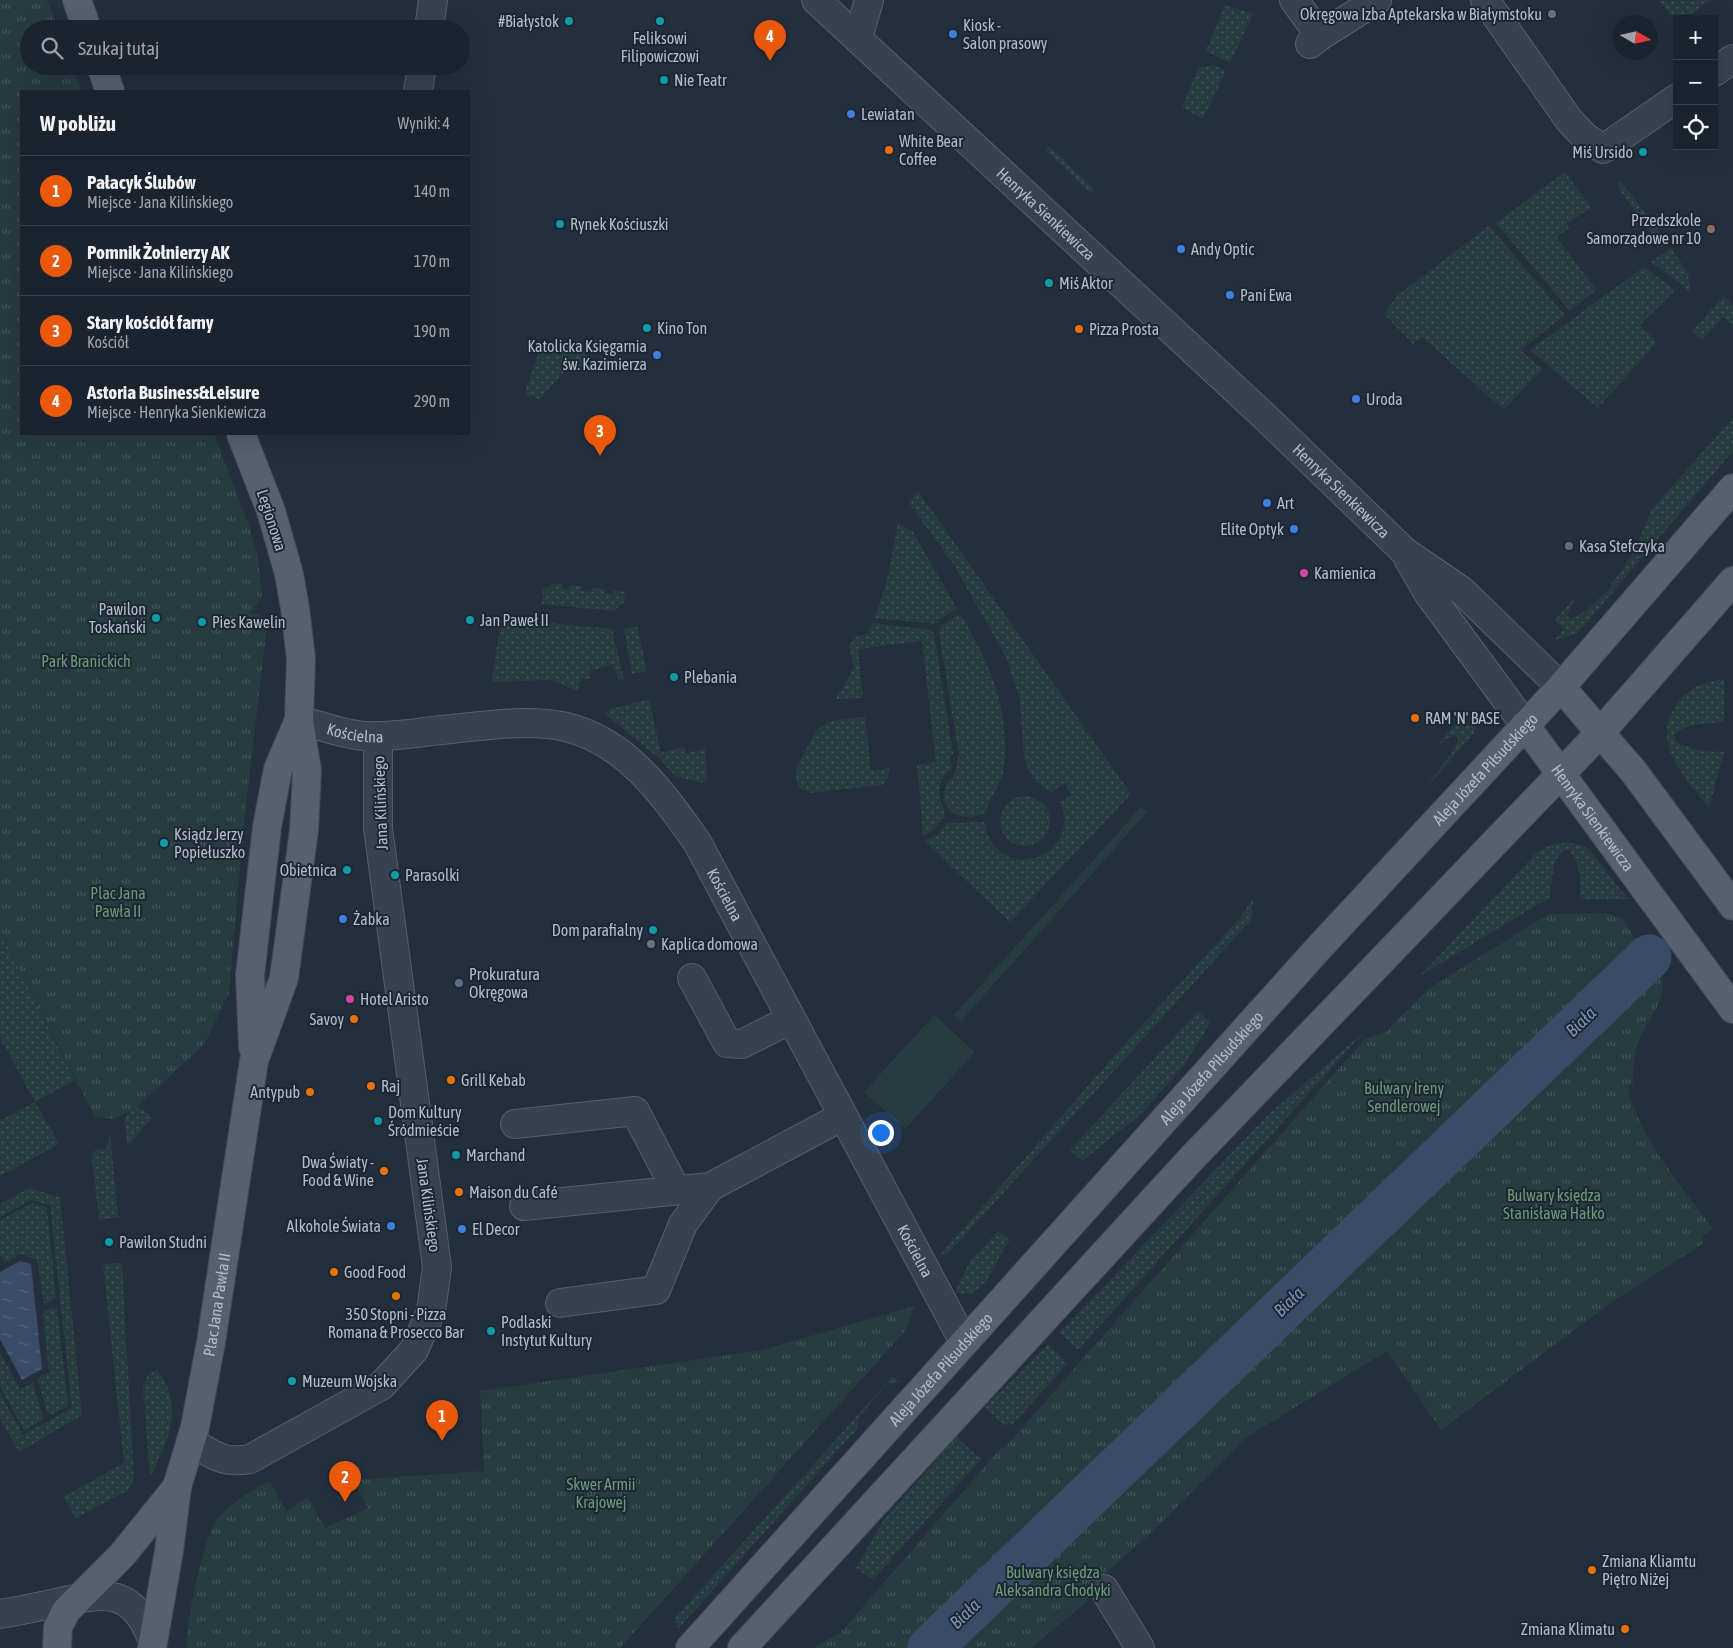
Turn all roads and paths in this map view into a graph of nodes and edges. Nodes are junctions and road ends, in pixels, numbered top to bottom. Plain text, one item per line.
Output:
1 (77, 0) edge
2 (434, 0) edge
3 (816, 0) edge
4 (869, 0) edge
5 (1294, 0) edge
6 (1377, 0) edge
7 (1485, 0) edge
8 (84, 20) edge
9 (430, 20) edge
10 (858, 38) junction
11 (1733, 59) edge
12 (1718, 69) edge
13 (104, 75) edge
14 (421, 75) edge
15 (110, 90) edge
16 (418, 90) edge
17 (1673, 101) edge
18 (241, 435) edge
19 (1733, 488) edge
20 (1405, 552) junction
21 (1733, 581) edge
22 (295, 608) joint
23 (1561, 687) junction
24 (299, 720) junction
25 (1525, 725) junction
26 (1600, 733) junction
27 (378, 736) junction
28 (1560, 772) junction
29 (1733, 906) edge
30 (692, 978) dead end
31 (1733, 1009) edge
32 (791, 1018) junction
33 (254, 1061) junction
34 (843, 1116) junction
35 (515, 1124) dead end
36 (710, 1187) junction
37 (676, 1190) junction
38 (524, 1206) dead end
39 (560, 1303) dead end
40 (964, 1342) junction
41 (191, 1442) junction
42 (177, 1487) junction
43 (1104, 1589) dead end
44 (78, 1598) junction
45 (0, 1614) edge
46 (152, 1643) edge
47 (57, 1648) edge
48 (690, 1648) edge
49 (742, 1648) edge
50 (1140, 1648) edge

1 - 8 main road
2 - 9 street
3 - 10 street, Henryka Sienkiewicza
4 - 10 street
5 - 6 street
7 - 17 street
10 - 20 street, Henryka Sienkiewicza
11 - 12 street
13 - 15 main road
14 - 16 street
18 - 22 main road, Legionowa
19 - 23 main road, Aleja Józefa Piłsudskiego
20 - 23 street, Henryka Sienkiewicza
20 - 25 street, Henryka Sienkiewicza
21 - 26 main road
22 - 24 main road, Plac Jana Pawła II
23 - 25 main road, Aleja Józefa Piłsudskiego
23 - 26 main road, Henryka Sienkiewicza
24 - 27 street, Kościelna
24 - 33 main road, Plac Jana Pawła II
24 - 33 main road, Plac Jana Pawła II
25 - 28 main road, Henryka Sienkiewicza
25 - 40 main road, Aleja Józefa Piłsudskiego
26 - 28 main road
26 - 29 main road, Henryka Sienkiewicza
27 - 32 street, Kościelna
27 - 41 street, Jana Kilińskiego
28 - 31 main road, Henryka Sienkiewicza
28 - 49 main road
30 - 32 street
32 - 34 street, Kościelna
33 - 41 main road, Plac Jana Pawła II
34 - 36 street
34 - 40 street, Kościelna
35 - 37 street
36 - 37 street
36 - 39 street
37 - 38 street
40 - 48 main road, Aleja Józefa Piłsudskiego
41 - 42 main road, Plac Jana Pawła II
42 - 44 main road, Plac Jana Pawła II
42 - 46 main road, Plac Jana Pawła II
43 - 50 street
44 - 45 street
44 - 46 street
44 - 47 main road, Plac Jana Pawła II

